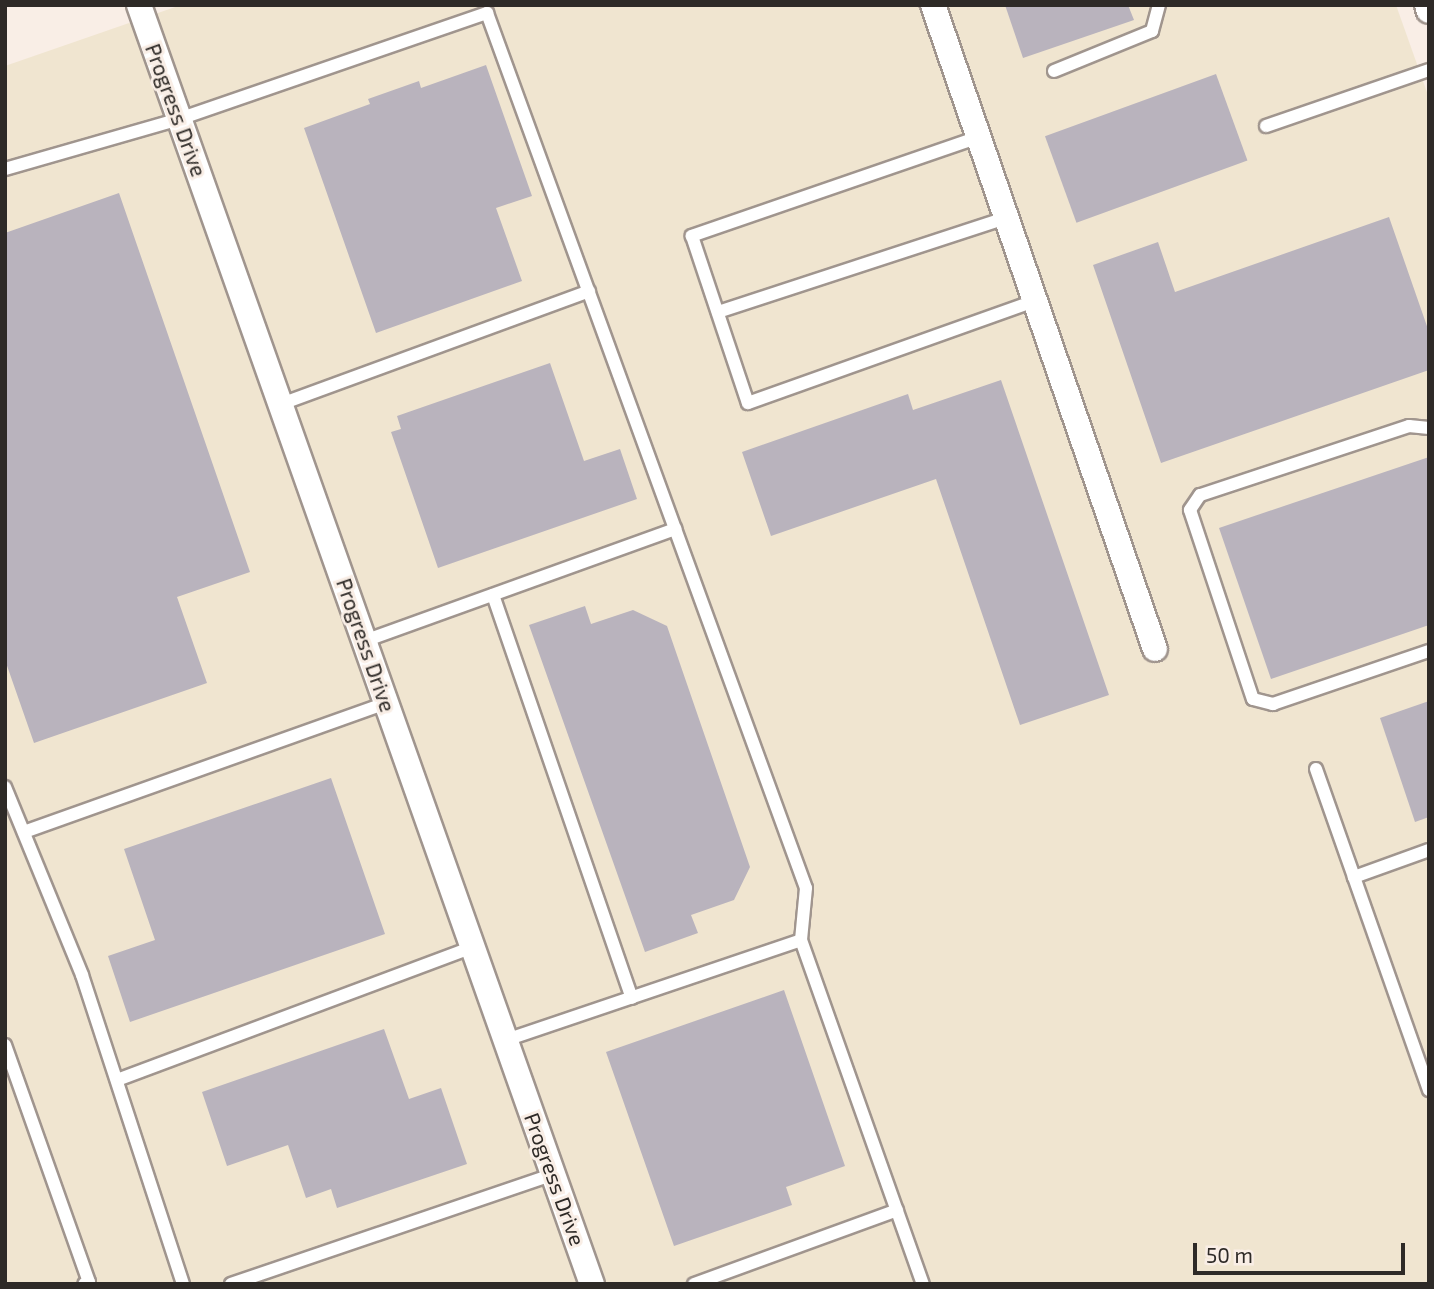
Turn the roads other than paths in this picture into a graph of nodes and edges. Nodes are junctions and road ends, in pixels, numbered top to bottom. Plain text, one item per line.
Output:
1 (139, 5) edge
2 (933, 5) edge
3 (1159, 5) edge
4 (1427, 5) edge
5 (1429, 11) edge
6 (1054, 71) dead end
7 (1429, 71) edge
8 (179, 119) junction
9 (1266, 126) dead end
10 (979, 137) junction
11 (5, 169) edge
12 (1006, 218) junction
13 (589, 291) junction
14 (1035, 301) junction
15 (718, 312) junction
16 (281, 404) junction
17 (1429, 428) edge
18 (675, 529) junction
19 (493, 595) junction
20 (365, 641) junction
21 (1155, 649) dead end
22 (1429, 651) edge
23 (386, 703) junction
24 (1316, 769) dead end
25 (5, 786) edge
26 (24, 832) junction
27 (1429, 850) edge
28 (1354, 877) junction
29 (802, 940) junction
30 (473, 947) junction
31 (632, 998) junction
32 (506, 1040) junction
33 (5, 1045) edge
34 (117, 1080) junction
35 (1429, 1090) edge
36 (554, 1174) junction
37 (897, 1210) junction
38 (84, 1284) edge
39 (183, 1284) edge
40 (231, 1284) edge
41 (592, 1284) edge
42 (694, 1284) edge
43 (923, 1284) edge

1 - 8 street, Progress Drive
2 - 10 street
3 - 6 lane
4 - 5 street
7 - 9 lane
8 - 11 lane
8 - 13 lane
8 - 16 street, Progress Drive
10 - 12 street
10 - 15 lane
12 - 14 street
12 - 15 lane
13 - 16 lane
13 - 18 lane
14 - 15 lane
14 - 21 street
16 - 20 street, Progress Drive
17 - 22 lane
18 - 19 lane
18 - 29 lane
19 - 20 lane
19 - 31 lane
20 - 23 street, Progress Drive
23 - 26 lane
23 - 30 street, Progress Drive
24 - 28 lane
25 - 26 lane
26 - 34 lane
27 - 28 lane
28 - 35 lane
29 - 31 lane
29 - 37 lane
30 - 32 street, Progress Drive
30 - 34 lane
31 - 32 lane
32 - 36 street, Progress Drive
33 - 38 lane
34 - 39 lane
36 - 40 lane
36 - 41 street, Progress Drive
37 - 42 lane
37 - 43 lane

